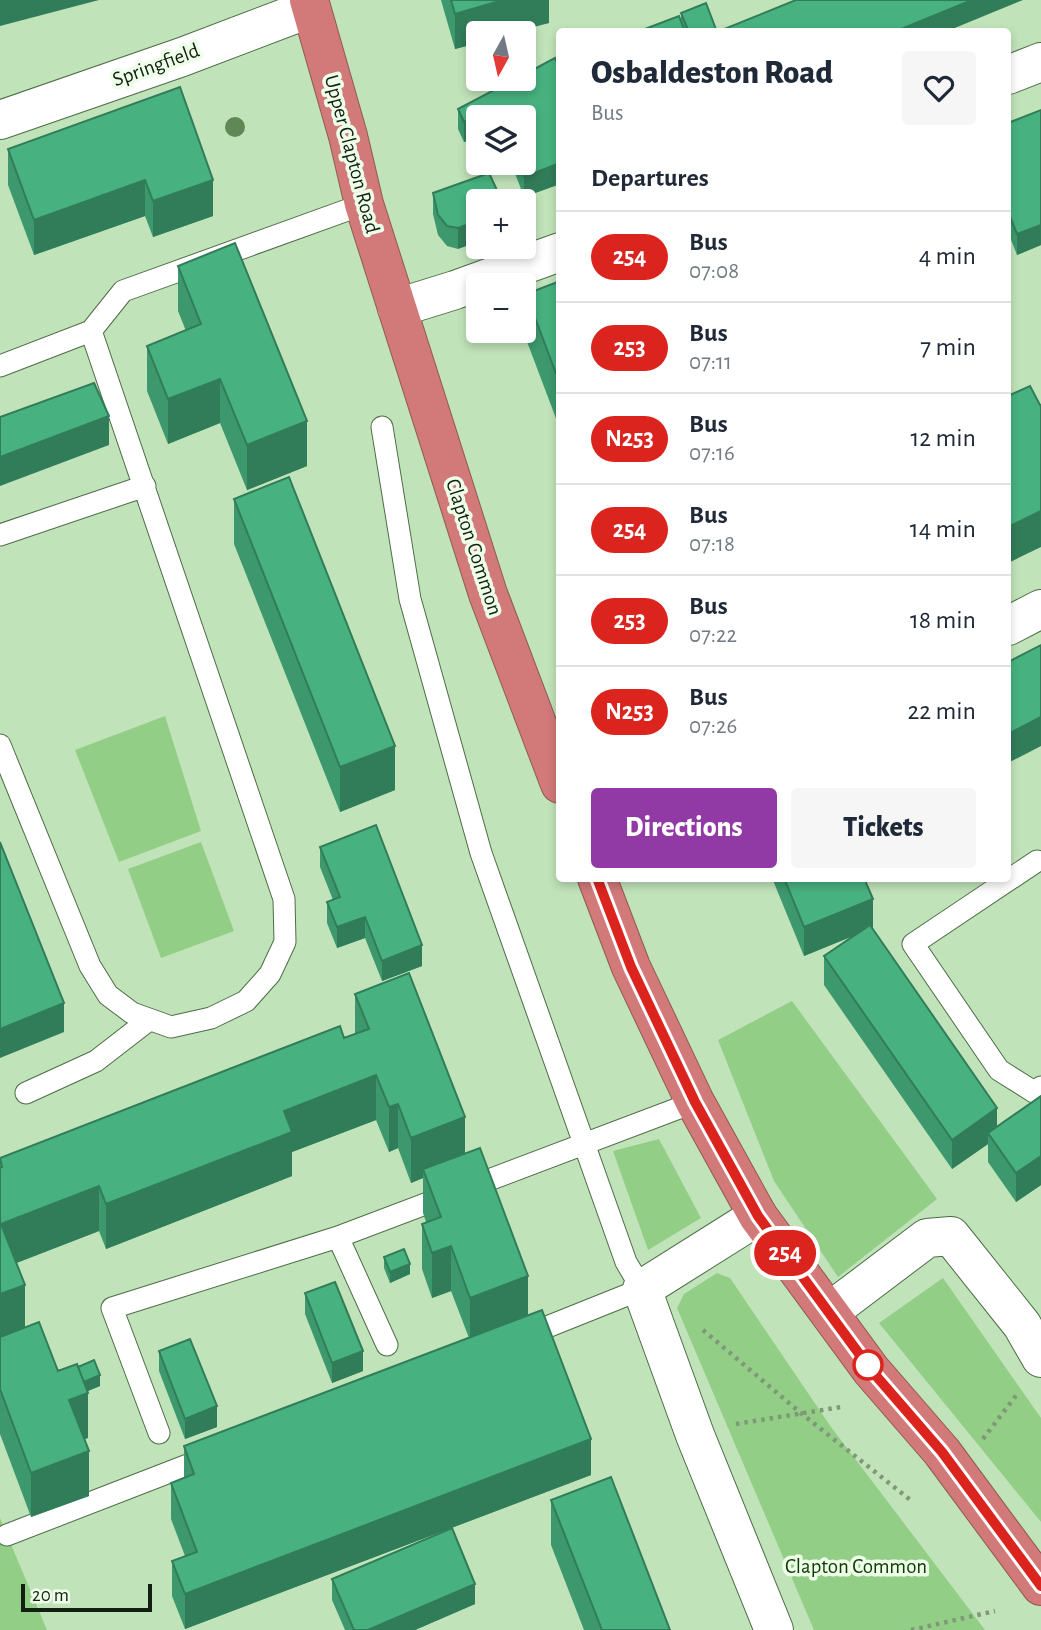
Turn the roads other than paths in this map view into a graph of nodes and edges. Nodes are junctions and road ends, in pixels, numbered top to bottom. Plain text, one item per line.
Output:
1 (310, 4) edge
2 (1041, 62) edge
3 (1011, 74) edge
4 (0, 120) edge
5 (364, 204) junction
6 (556, 253) edge
7 (397, 308) junction
8 (91, 331) junction
9 (0, 366) edge
10 (382, 427) dead end
11 (145, 486) junction
12 (0, 535) edge
13 (1041, 609) edge
14 (1011, 624) edge
15 (0, 745) edge
16 (556, 773) edge
17 (1037, 861) dead end
18 (1011, 878) edge
19 (599, 882) edge
20 (1006, 882) edge
21 (149, 1020) junction
22 (1041, 1087) edge
23 (26, 1093) dead end
24 (695, 1102) junction
25 (583, 1144) junction
26 (758, 1216) junction
27 (338, 1237) junction
28 (642, 1289) junction
29 (829, 1312) junction
30 (1031, 1318) edge
31 (387, 1345) dead end
32 (499, 1345) edge
33 (1033, 1371) edge
34 (159, 1433) dead end
35 (235, 1447) edge
36 (7, 1535) dead end
37 (1041, 1586) edge
38 (775, 1630) edge

1 - 4 street, Springfield
1 - 5 highway, Upper Clapton Road
2 - 3 street
5 - 7 highway, Upper Clapton Road
5 - 8 lane
6 - 7 street
7 - 16 highway, Clapton Common
8 - 9 lane
8 - 11 lane
10 - 25 lane
11 - 12 lane
11 - 21 lane
13 - 14 street
15 - 21 lane
17 - 18 lane
19 - 24 highway
20 - 22 lane
21 - 23 lane
24 - 25 lane
24 - 26 highway
25 - 27 lane
25 - 28 lane
26 - 28 street
26 - 29 highway
27 - 31 lane
27 - 34 lane
28 - 32 lane
28 - 38 street
29 - 30 street
29 - 37 highway
30 - 33 street
35 - 36 lane

